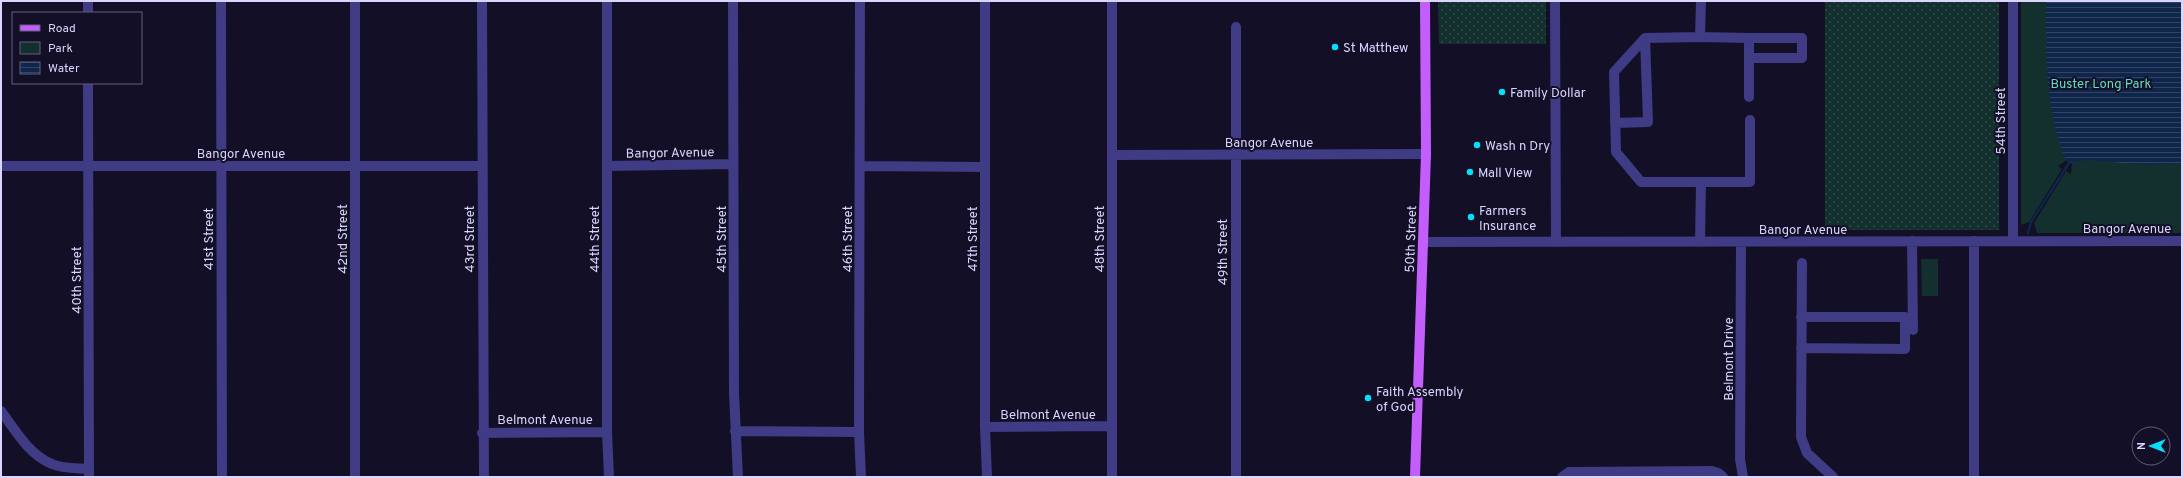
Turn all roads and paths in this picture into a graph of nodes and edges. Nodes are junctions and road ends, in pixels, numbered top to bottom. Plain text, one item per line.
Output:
1 (88, 1) edge
2 (221, 1) edge
3 (355, 1) edge
4 (482, 1) edge
5 (607, 1) edge
6 (733, 1) edge
7 (860, 1) edge
8 (985, 1) edge
9 (1112, 1) edge
10 (1425, 1) edge
11 (1555, 1) edge
12 (1700, 1) edge
13 (2013, 1) edge
14 (88, 12) edge
15 (1236, 27) dead end
16 (1700, 37) junction
17 (1645, 38) junction
18 (1749, 38) junction
19 (1749, 58) junction
20 (88, 84) edge
21 (1749, 97) dead end
22 (1750, 120) dead end
23 (1615, 123) junction
24 (1426, 154) junction
25 (1112, 155) junction
26 (1235, 155) junction
27 (733, 164) junction
28 (1, 166) edge
29 (88, 166) junction
30 (221, 166) junction
31 (355, 166) junction
32 (482, 166) junction
33 (607, 166) junction
34 (860, 166) junction
35 (985, 167) junction
36 (1701, 182) junction
37 (1912, 241) junction
38 (1974, 241) junction
39 (2013, 241) junction
40 (2182, 241) edge
41 (1423, 242) junction
42 (1556, 242) junction
43 (1700, 242) junction
44 (1741, 242) junction
45 (1802, 263) dead end
46 (1802, 317) junction
47 (1914, 330) dead end
48 (1801, 348) junction
49 (1, 411) edge
50 (1112, 426) junction
51 (985, 427) junction
52 (735, 431) junction
53 (607, 432) junction
54 (859, 432) junction
55 (482, 433) junction
56 (89, 473) edge
57 (222, 477) edge
58 (355, 477) edge
59 (484, 477) edge
60 (609, 477) edge
61 (738, 477) edge
62 (861, 477) edge
63 (987, 477) edge
64 (1112, 477) edge
65 (1236, 477) edge
66 (1415, 477) edge
67 (1562, 477) edge
68 (1724, 477) edge
69 (1743, 477) edge
70 (1833, 477) edge
71 (1974, 477) edge

1 - 14 street
2 - 30 street, 41st Street
3 - 31 street, 42nd Street
4 - 32 street, 43rd Street
5 - 33 street, 44th Street
6 - 27 street, 45th Street
7 - 34 street, 46th Street
8 - 35 street, 47th Street
9 - 25 street, 48th Street
10 - 24 main road, 50th Street
11 - 42 street
12 - 16 street
13 - 39 street, 54th Street
15 - 26 street, 49th Street
16 - 17 street
16 - 18 street
17 - 23 street
17 - 23 street
18 - 19 street
18 - 19 street
19 - 21 street
20 - 29 street, 40th Street
22 - 36 street
23 - 36 street
24 - 26 street, Bangor Avenue
24 - 41 main road, 50th Street
25 - 26 street, Bangor Avenue
25 - 50 street, 48th Street
26 - 65 street, 49th Street
27 - 33 street, Bangor Avenue
27 - 52 street, 45th Street
28 - 29 street, Bangor Avenue
29 - 30 street, Bangor Avenue
29 - 56 street, 40th Street
30 - 31 street, Bangor Avenue
30 - 57 street, 41st Street
31 - 32 street, Bangor Avenue
31 - 58 street, 42nd Street
32 - 55 street, 43rd Street
33 - 53 street, 44th Street
34 - 35 street
34 - 54 street, 46th Street
35 - 51 street, 47th Street
36 - 43 street
37 - 38 street, Bangor Avenue
37 - 44 street, Bangor Avenue
37 - 47 street
38 - 39 street, Bangor Avenue
38 - 71 street
39 - 40 street, Bangor Avenue
41 - 42 street, Bangor Avenue
41 - 66 main road, 50th Street
42 - 43 street, Bangor Avenue
43 - 44 street, Bangor Avenue
44 - 69 street, Belmont Drive
45 - 46 street
46 - 48 street
46 - 48 street
48 - 70 street
49 - 56 street
50 - 51 street, Belmont Avenue
50 - 64 street, 48th Street
51 - 63 street, 47th Street
52 - 54 street
52 - 61 street, 45th Street
53 - 55 street, Belmont Avenue
53 - 60 street, 44th Street
54 - 62 street, 46th Street
55 - 59 street, 43rd Street
67 - 68 street

